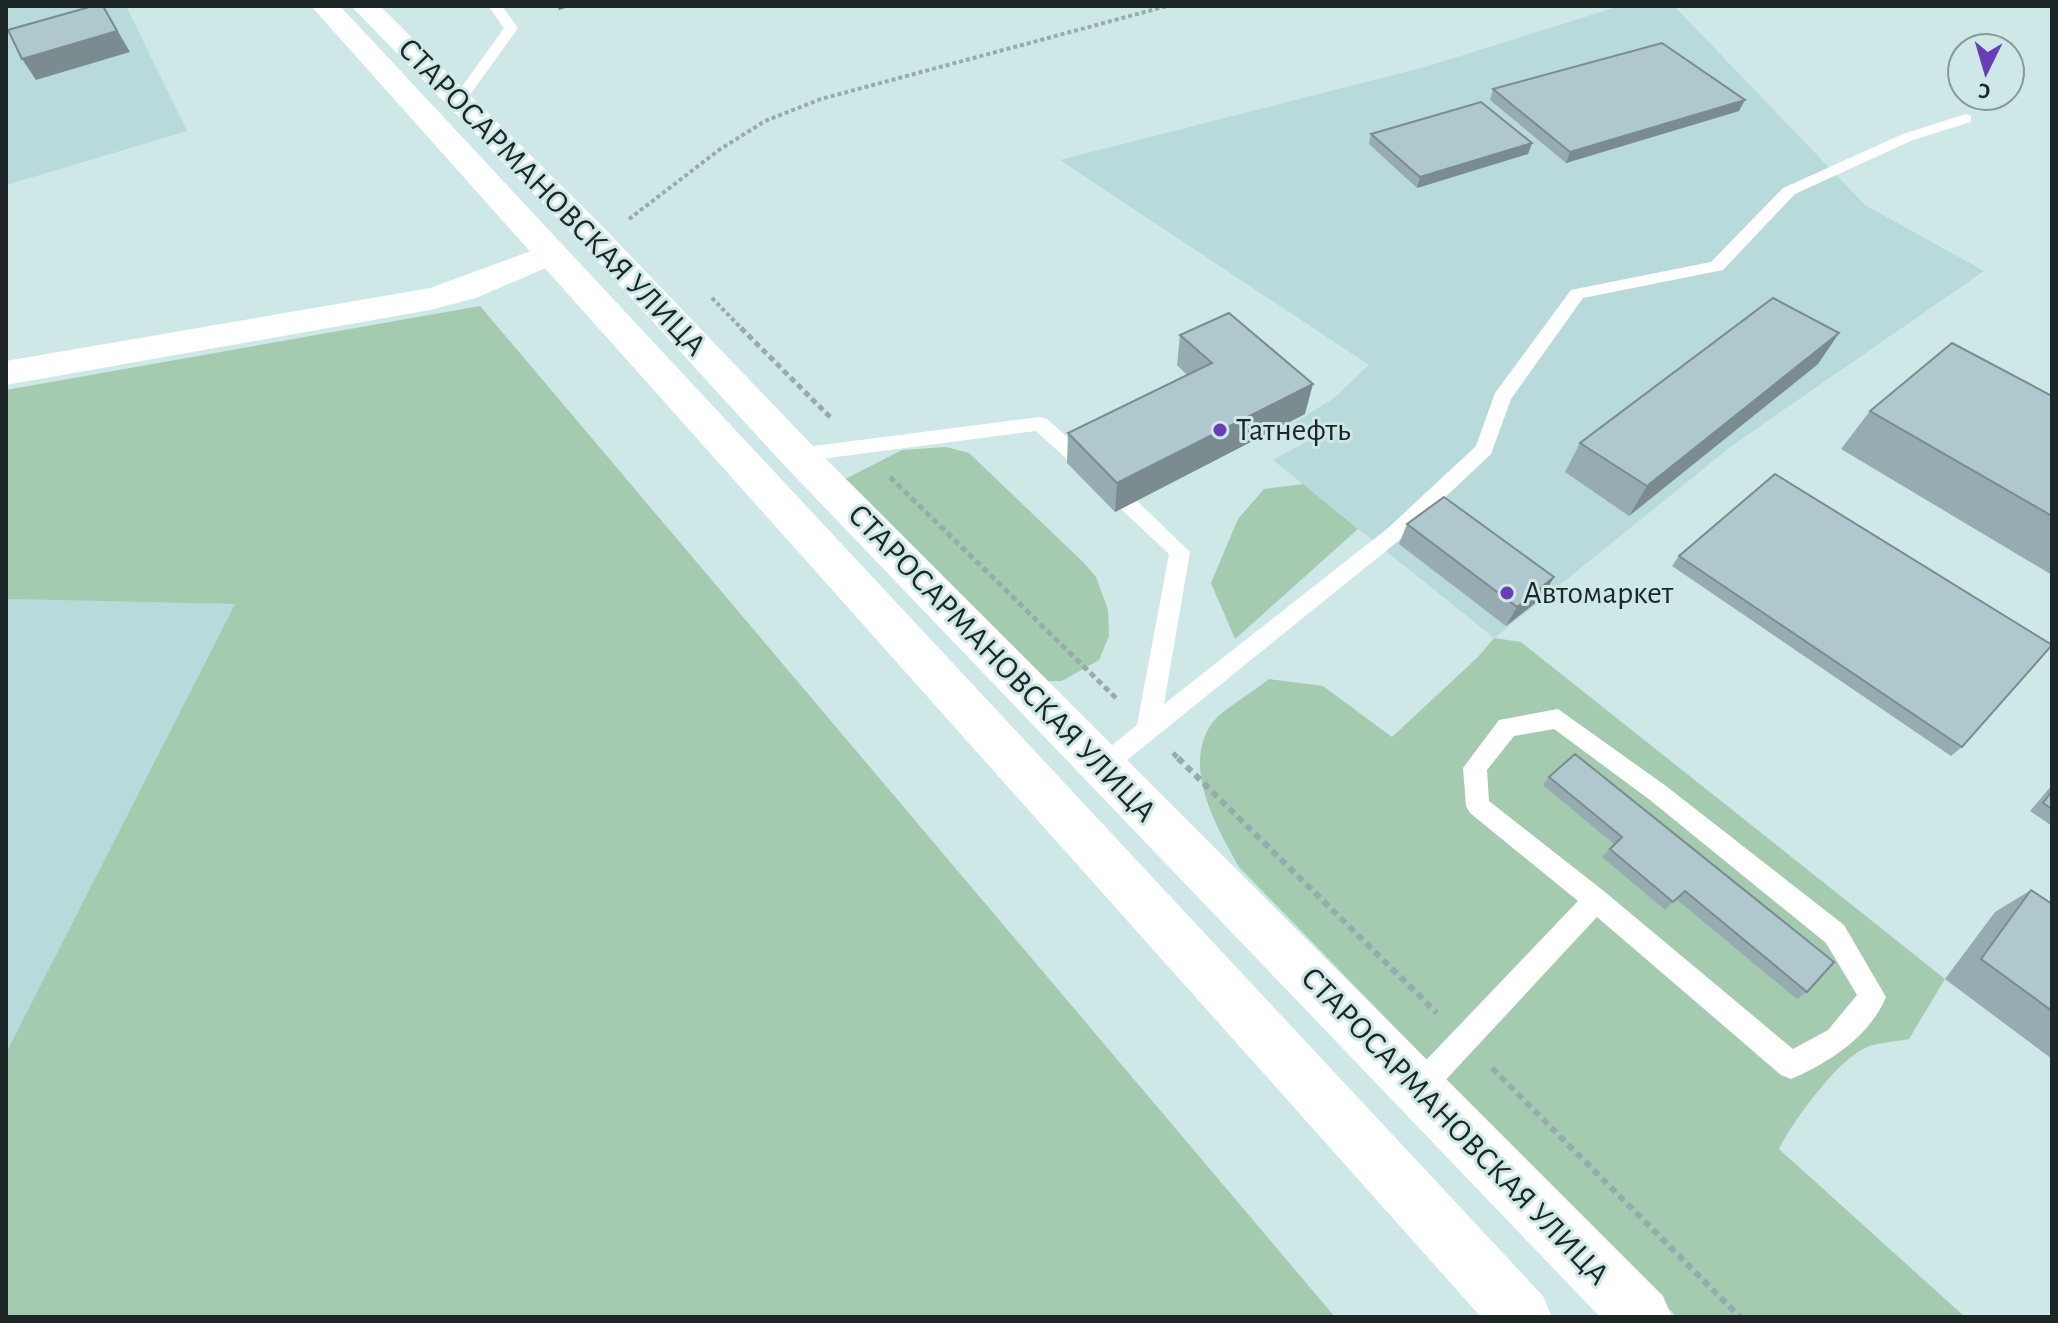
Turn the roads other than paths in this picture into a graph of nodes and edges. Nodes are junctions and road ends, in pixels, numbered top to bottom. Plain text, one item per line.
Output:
1 (325, 6) edge
2 (365, 6) edge
3 (495, 6) edge
4 (460, 99) junction
5 (1966, 119) dead end
6 (550, 254) junction
7 (6, 373) edge
8 (798, 455) junction
9 (1078, 458) edge
10 (1129, 505) edge
11 (1148, 729) junction
12 (1103, 766) junction
13 (1596, 900) junction
14 (1418, 1089) junction
15 (1522, 1317) edge
16 (1642, 1317) edge

1 - 6 main road, СТАРОСАРМАНОВСКАЯ УЛИЦА
2 - 4 main road, СТАРОСАРМАНОВСКАЯ УЛИЦА
3 - 4 lane
4 - 8 main road, СТАРОСАРМАНОВСКАЯ УЛИЦА
5 - 11 lane
6 - 7 main road
6 - 15 main road, СТАРОСАРМАНОВСКАЯ УЛИЦА
8 - 9 lane
8 - 12 main road, СТАРОСАРМАНОВСКАЯ УЛИЦА
10 - 11 lane
11 - 12 lane
12 - 14 main road, СТАРОСАРМАНОВСКАЯ УЛИЦА
13 - 13 lane
13 - 14 lane
14 - 16 main road, СТАРОСАРМАНОВСКАЯ УЛИЦА

